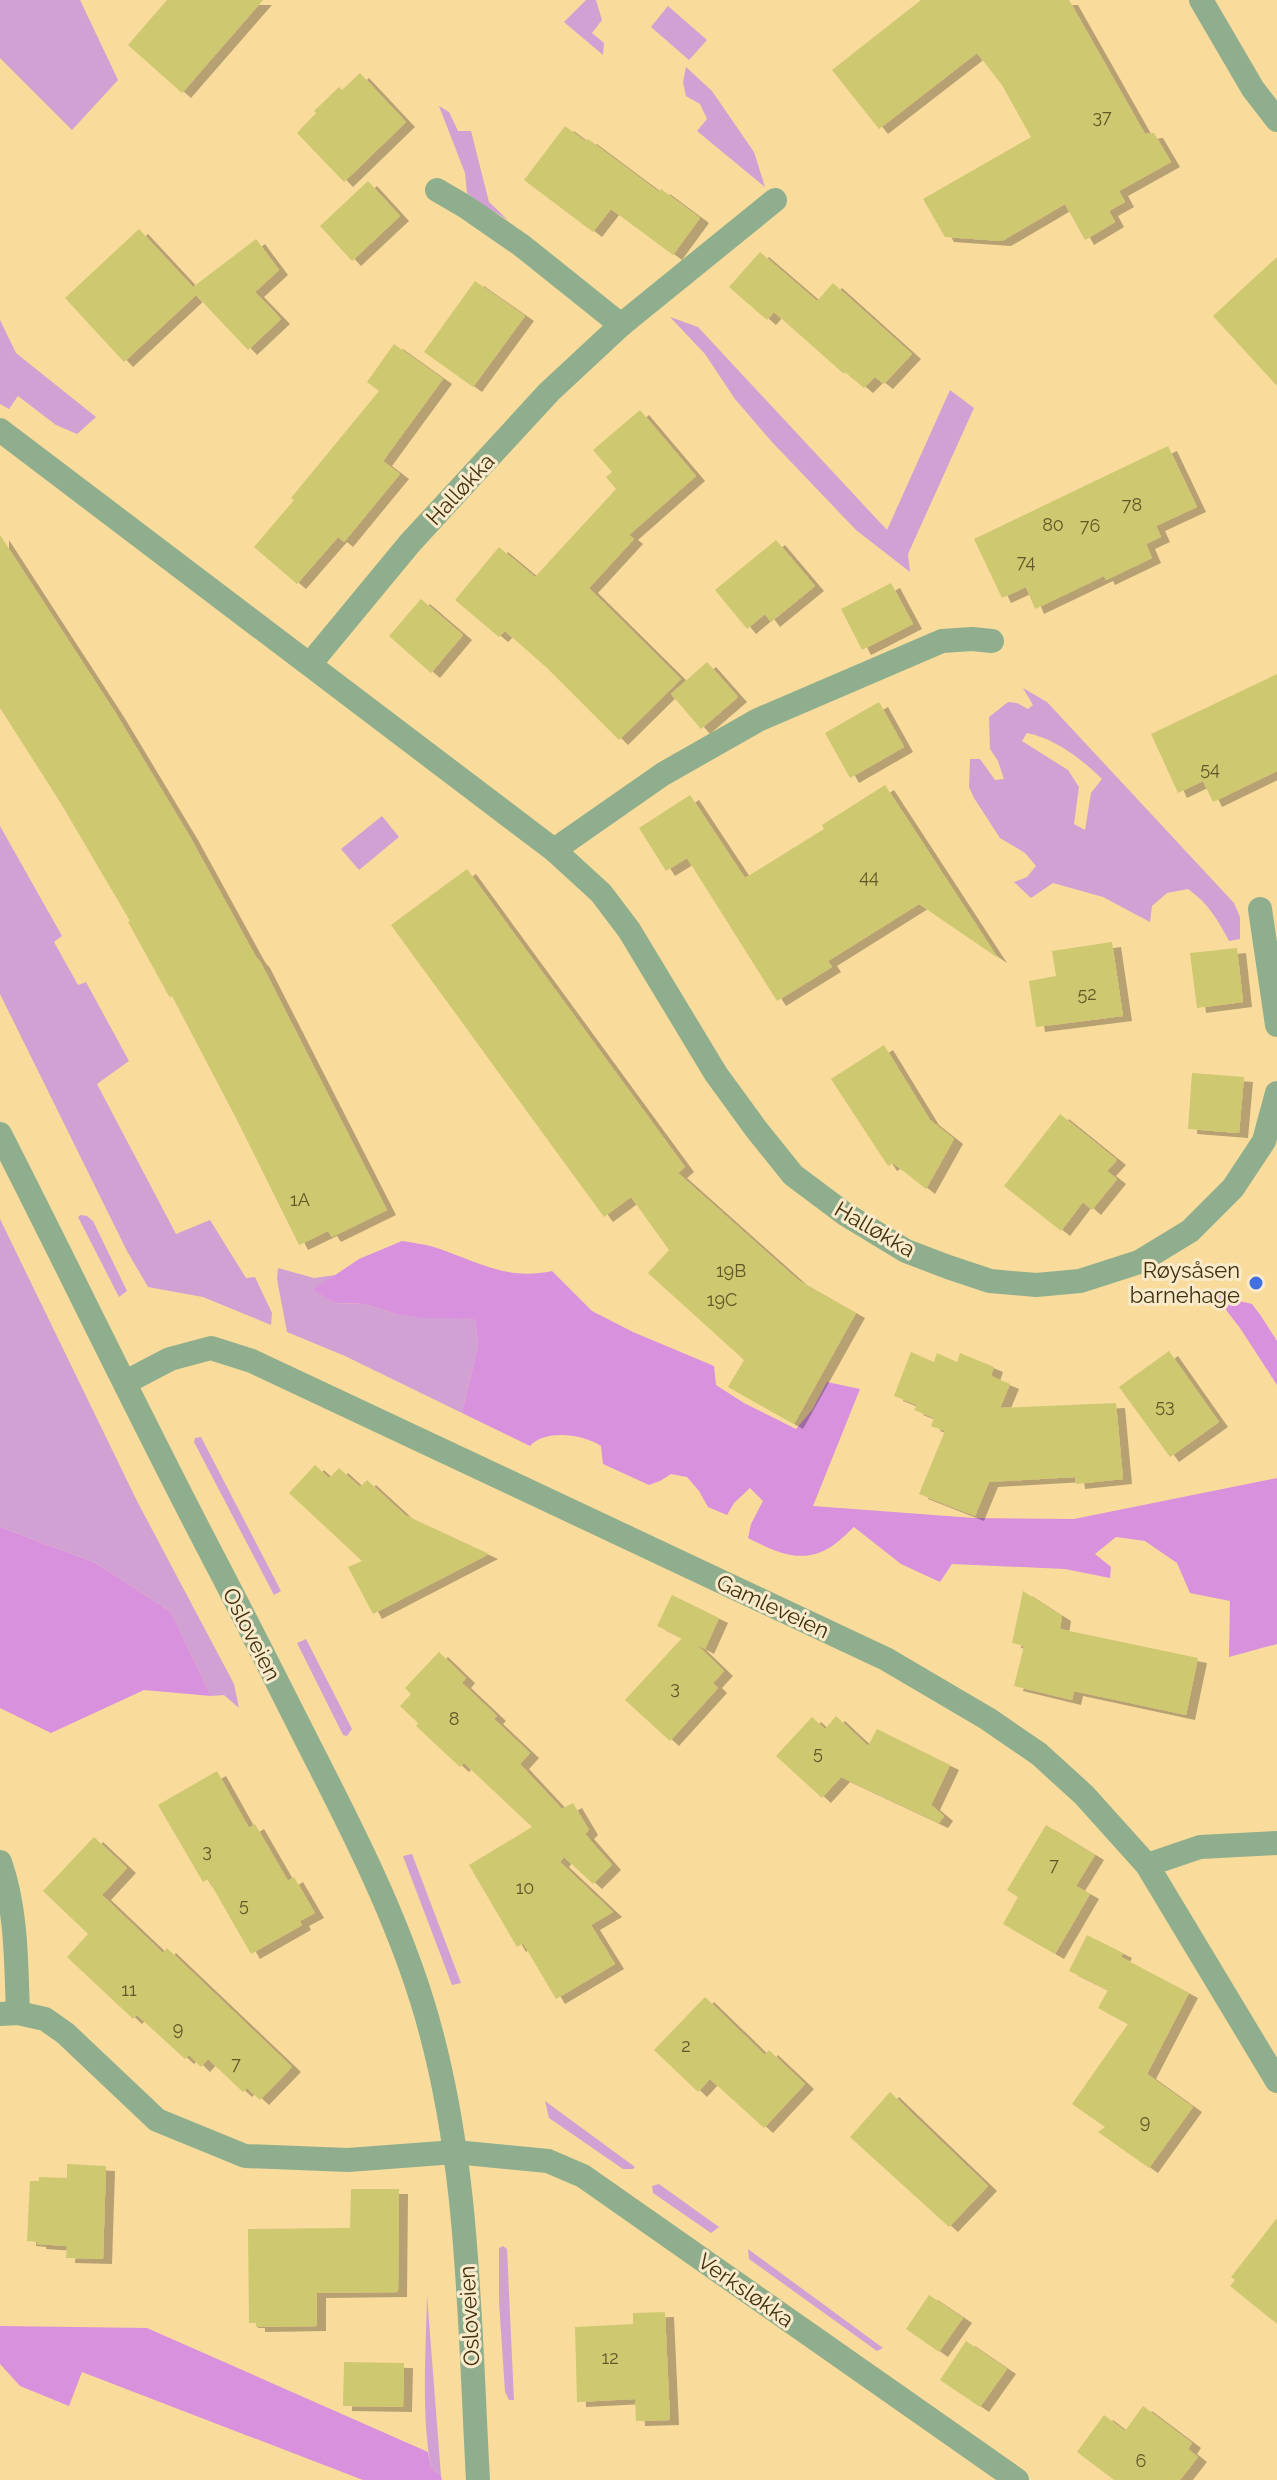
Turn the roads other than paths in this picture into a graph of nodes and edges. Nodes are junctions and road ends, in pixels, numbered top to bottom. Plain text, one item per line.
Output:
1 (1201, 0) edge
2 (1277, 120) edge
3 (437, 190) dead end
4 (775, 200) dead end
5 (621, 325) junction
6 (0, 430) edge
7 (992, 641) dead end
8 (310, 664) junction
9 (554, 850) junction
10 (1260, 909) dead end
11 (1277, 1025) edge
12 (1277, 1093) edge
13 (0, 1134) edge
14 (126, 1382) junction
15 (1277, 1843) edge
16 (0, 1862) edge
17 (1147, 1865) junction
18 (9, 2014) edge
19 (1277, 2081) edge
20 (455, 2152) junction
21 (478, 2480) edge
22 (1017, 2480) edge

1 - 2 street
3 - 5 street
4 - 5 street, Halløkka
5 - 8 street, Halløkka
6 - 8 street, Halløkka
7 - 9 street
8 - 9 street, Halløkka
9 - 12 street, Halløkka
10 - 11 street
13 - 14 street, Osloveien
14 - 17 street, Gamleveien
14 - 20 street, Osloveien
15 - 17 street
16 - 18 street
17 - 19 street, Gamleveien
18 - 20 street
20 - 21 street, Osloveien
20 - 22 street, Verksløkka

